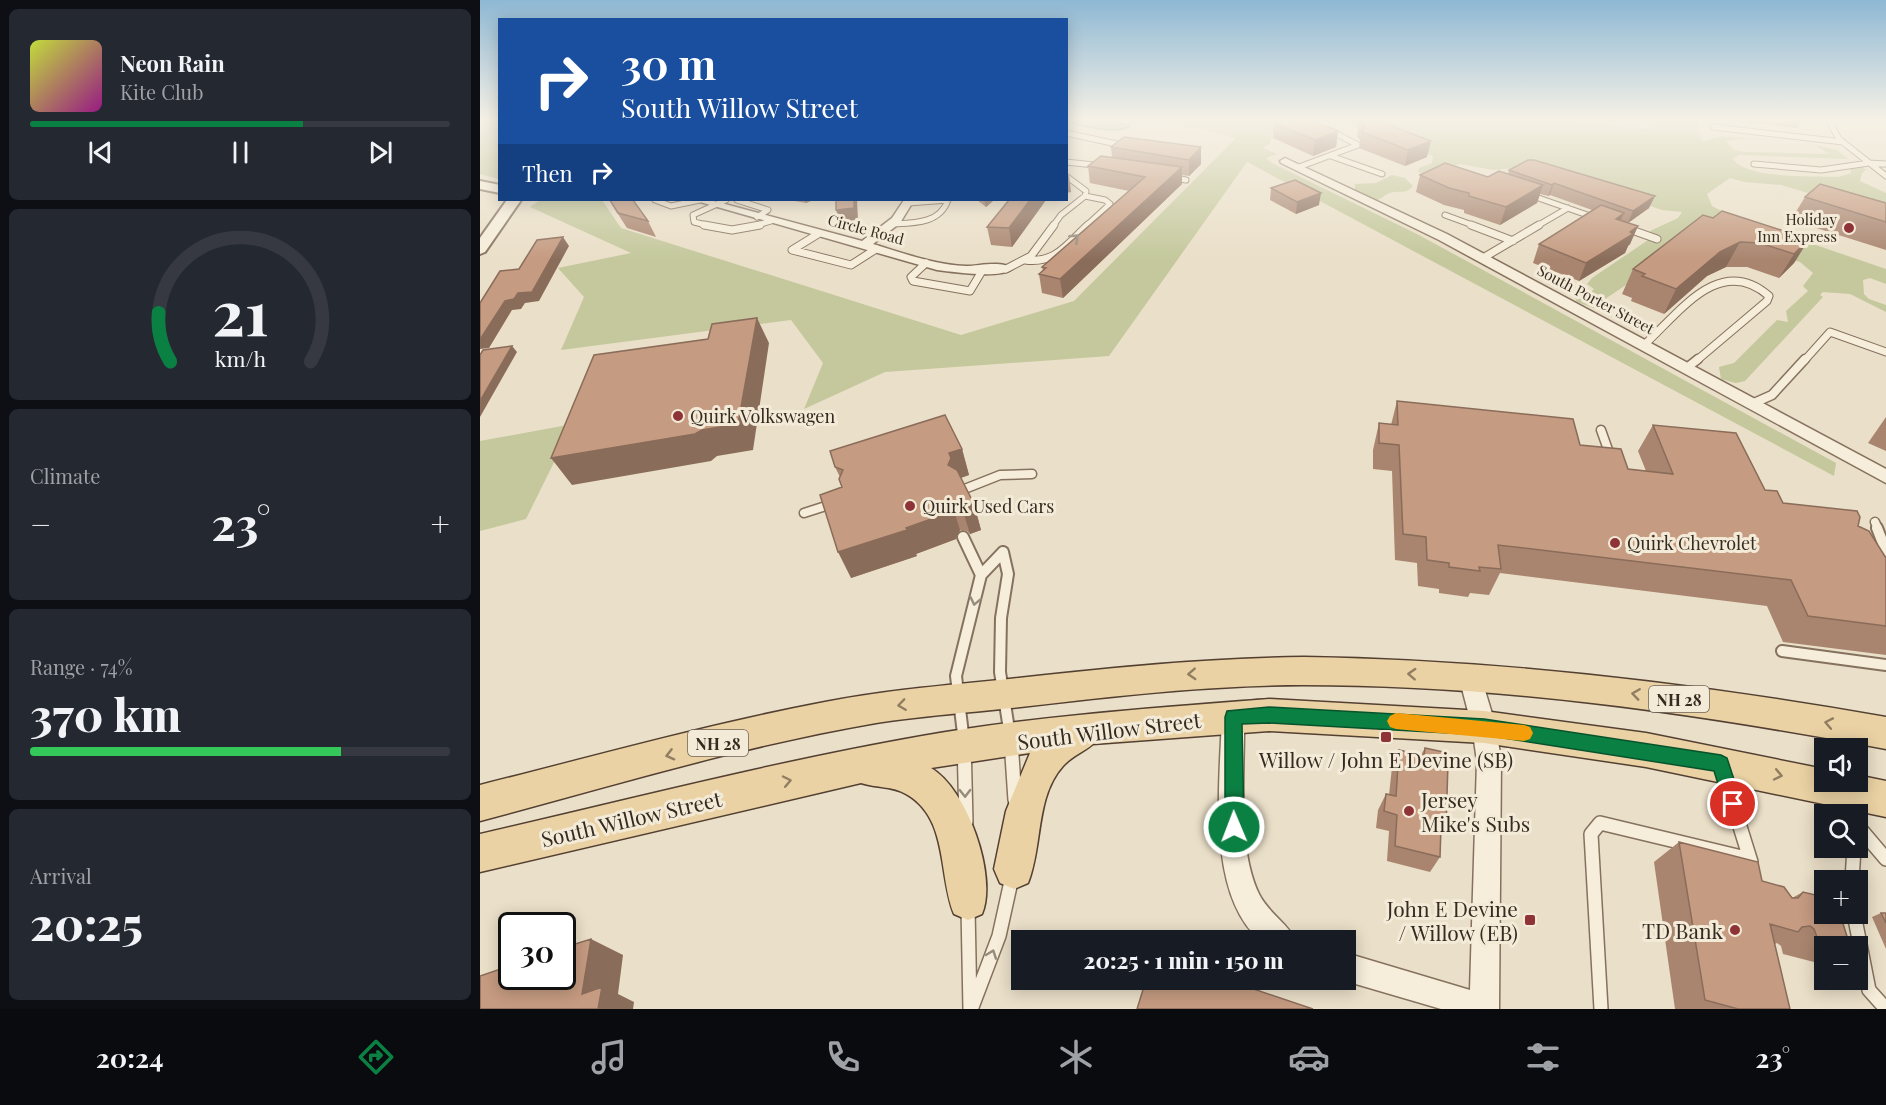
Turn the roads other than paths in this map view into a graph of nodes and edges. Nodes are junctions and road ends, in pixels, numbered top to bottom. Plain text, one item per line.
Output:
1 (1295, 166) edge
2 (1304, 166) edge
3 (1360, 166) edge
4 (1777, 166) edge
5 (1848, 166) edge
6 (1873, 166) edge
7 (1299, 168) junction
8 (1382, 174) dead end
9 (1164, 176) edge
10 (1886, 176) edge
11 (1068, 177) edge
12 (1186, 180) dead end
13 (480, 185) edge
14 (498, 189) edge
15 (1523, 193) edge
16 (1085, 196) junction
17 (513, 201) edge
18 (656, 201) edge
19 (740, 201) edge
20 (909, 201) edge
21 (947, 201) edge
22 (704, 202) edge
23 (1568, 208) junction
24 (1445, 215) dead end
25 (757, 217) junction
26 (1601, 220) edge
27 (771, 221) junction
28 (892, 224) junction
29 (1624, 228) edge
30 (818, 234) junction
31 (1657, 239) dead end
32 (1513, 241) junction
33 (863, 246) junction
34 (480, 249) edge
35 (876, 249) junction
36 (1483, 258) junction
37 (1025, 261) junction
38 (926, 263) junction
39 (1006, 269) joint
40 (982, 271) junction
41 (1645, 344) junction
42 (1886, 352) edge
43 (1688, 367) junction
44 (1754, 403) junction
45 (1601, 430) dead end
46 (1615, 469) edge
47 (1032, 474) dead end
48 (1886, 477) edge
49 (962, 490) edge
50 (849, 498) edge
51 (804, 513) dead end
52 (1875, 522) dead end
53 (963, 537) dead end
54 (1886, 553) edge
55 (1874, 554) edge
56 (981, 576) junction
57 (1782, 651) dead end
58 (1886, 665) edge
59 (1470, 677) junction
60 (1004, 694) junction
61 (960, 699) junction
62 (1233, 717) junction
63 (1101, 727) junction
64 (1484, 727) junction
65 (1886, 734) edge
66 (1011, 741) junction
67 (964, 747) junction
68 (1721, 764) junction
69 (841, 770) junction
70 (1886, 799) edge
71 (480, 803) edge
72 (1834, 804) edge
73 (1868, 805) edge
74 (1868, 834) edge
75 (480, 853) edge
76 (1750, 859) junction
77 (1886, 859) edge
78 (1014, 869) junction
79 (1755, 878) edge
80 (968, 900) junction
81 (1856, 924) edge
82 (1269, 930) edge
83 (1356, 970) edge
84 (971, 1009) edge
85 (1483, 1009) edge
86 (1601, 1009) edge
87 (1886, 1009) edge

1 - 7 street, South Porter Street
2 - 7 lane
3 - 8 lane
4 - 5 lane
6 - 10 lane
7 - 36 street, South Porter Street
9 - 12 lane
11 - 16 lane, Circle Road
13 - 14 street
15 - 23 lane
16 - 37 lane, Circle Road
37 -> 16 lane, Circle Road
17 - 34 street
18 - 22 lane
19 - 25 lane
20 - 28 street
21 - 28 lane
22 - 25 street, Circle Road
22 - 27 lane
23 - 26 lane
23 - 32 lane
24 - 32 lane
25 - 27 street, Circle Road
27 - 30 street, Circle Road
28 - 33 street
29 - 31 lane
30 - 33 street, Circle Road
30 - 35 lane
32 - 36 lane
33 - 35 street, Circle Road
35 - 38 street, Circle Road
36 - 41 street, South Porter Street
37 - 39 lane, Circle Road
38 - 40 street, Circle Road
38 - 40 lane
39 - 40 street, Circle Road
41 - 43 street, South Porter Street
41 - 43 lane
42 - 44 lane
43 - 44 street, South Porter Street
44 - 48 street, South Porter Street
45 - 46 lane
47 - 49 lane
50 - 51 lane
52 - 54 lane
53 - 56 lane
54 - 55 lane
56 - 60 lane
56 -> 61 lane
57 - 58 lane
59 -> 60 main road, NH 28
59 - 64 street
65 -> 59 main road, NH 28
60 - 61 main road, NH 28
60 - 66 lane
61 - 67 lane
61 -> 71 main road, NH 28
62 - 63 main road, South Willow Street
62 - 64 main road, South Willow Street
62 - 82 street
63 - 66 main road, South Willow Street
63 - 78 main road
64 - 68 main road, South Willow Street
64 - 85 street
66 - 67 main road, South Willow Street
66 - 78 lane
67 - 69 main road, South Willow Street
67 -> 80 lane
68 -> 72 main road, South Willow Street
68 - 76 lane
75 -> 69 main road, South Willow Street
69 - 80 main road
70 - 73 main road, South Willow Street
74 - 77 lane
76 - 79 lane
76 - 86 lane
84 -> 78 lane
80 - 84 lane
81 - 87 lane
83 - 85 street

